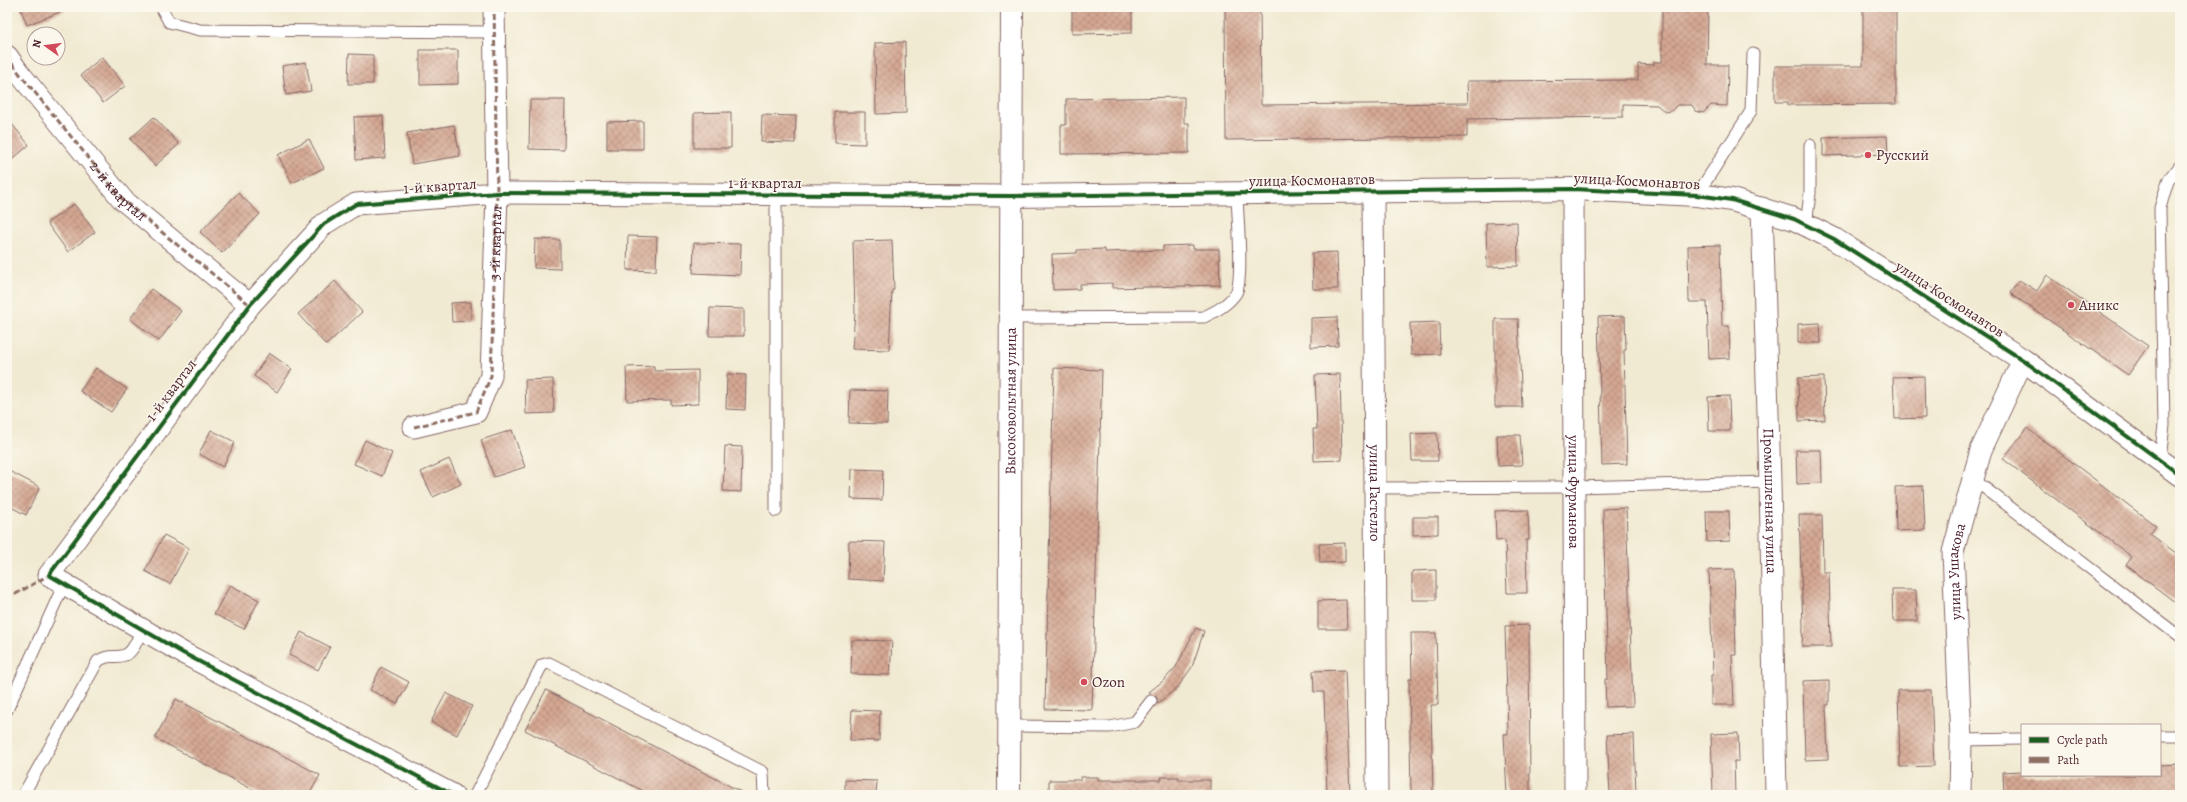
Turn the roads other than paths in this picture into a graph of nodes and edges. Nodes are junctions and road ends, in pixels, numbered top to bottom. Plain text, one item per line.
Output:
1 (161, 7) edge
2 (494, 7) edge
3 (1012, 7) edge
4 (494, 32) junction
5 (1753, 54) dead end
6 (7, 56) edge
7 (1810, 146) dead end
8 (2180, 166) edge
9 (1573, 189) junction
10 (1373, 192) junction
11 (497, 193) junction
12 (1237, 193) junction
13 (776, 195) junction
14 (1697, 195) junction
15 (1011, 196) junction
16 (1762, 208) junction
17 (1806, 226) junction
18 (250, 305) junction
19 (1011, 318) junction
20 (2023, 360) junction
21 (414, 427) dead end
22 (2160, 459) junction
23 (2180, 475) edge
24 (1973, 479) junction
25 (1770, 482) junction
26 (1574, 487) junction
27 (1375, 488) junction
28 (776, 511) dead end
29 (57, 580) junction
30 (142, 630) junction
31 (2180, 637) edge
32 (1151, 701) dead end
33 (7, 710) edge
34 (1010, 726) junction
35 (2161, 736) edge
36 (2180, 736) edge
37 (2021, 739) edge
38 (1961, 740) junction
39 (23, 795) edge
40 (453, 795) edge
41 (475, 795) edge
42 (764, 795) edge
43 (1009, 795) edge
44 (1377, 795) edge
45 (1575, 795) edge
46 (1776, 795) edge
47 (1960, 795) edge

1 - 4 lane
2 - 4 street, 3-й квартал
3 - 15 street, Высоковольтная улица
4 - 11 street, 3-й квартал
5 - 14 lane
6 - 18 street, 2-й квартал
7 - 17 lane
8 - 22 lane
9 - 10 street, улица Космонавтов
9 - 14 street, улица Космонавтов
9 - 26 street, улица Фурманова
10 - 12 street, улица Космонавтов
10 - 27 street, улица Гастелло
11 - 13 street, 1-й квартал
11 - 18 street, 1-й квартал
11 - 21 street, 3-й квартал
12 - 15 street, улица Космонавтов
12 - 19 lane
13 - 15 street, 1-й квартал
13 - 28 lane
14 - 16 street, улица Космонавтов
15 - 19 street, Высоковольтная улица
16 - 17 street, улица Космонавтов
16 - 25 street, Промышленная улица
17 - 20 street, улица Космонавтов
18 - 29 street, 1-й квартал
19 - 34 street, Высоковольтная улица
20 - 22 street, улица Космонавтов
20 - 24 street, улица Ушакова
22 - 23 street, улица Космонавтов
24 - 31 lane
24 - 38 street, улица Ушакова
25 - 26 lane
25 - 46 street, Промышленная улица
26 - 27 lane
26 - 45 street, улица Фурманова
27 - 44 street, улица Гастелло
29 - 30 street
29 - 33 lane
30 - 39 lane
30 - 40 street
32 - 34 lane
34 - 43 street, Высоковольтная улица
35 - 36 lane
37 - 38 lane
38 - 47 street, улица Ушакова
41 - 42 lane

